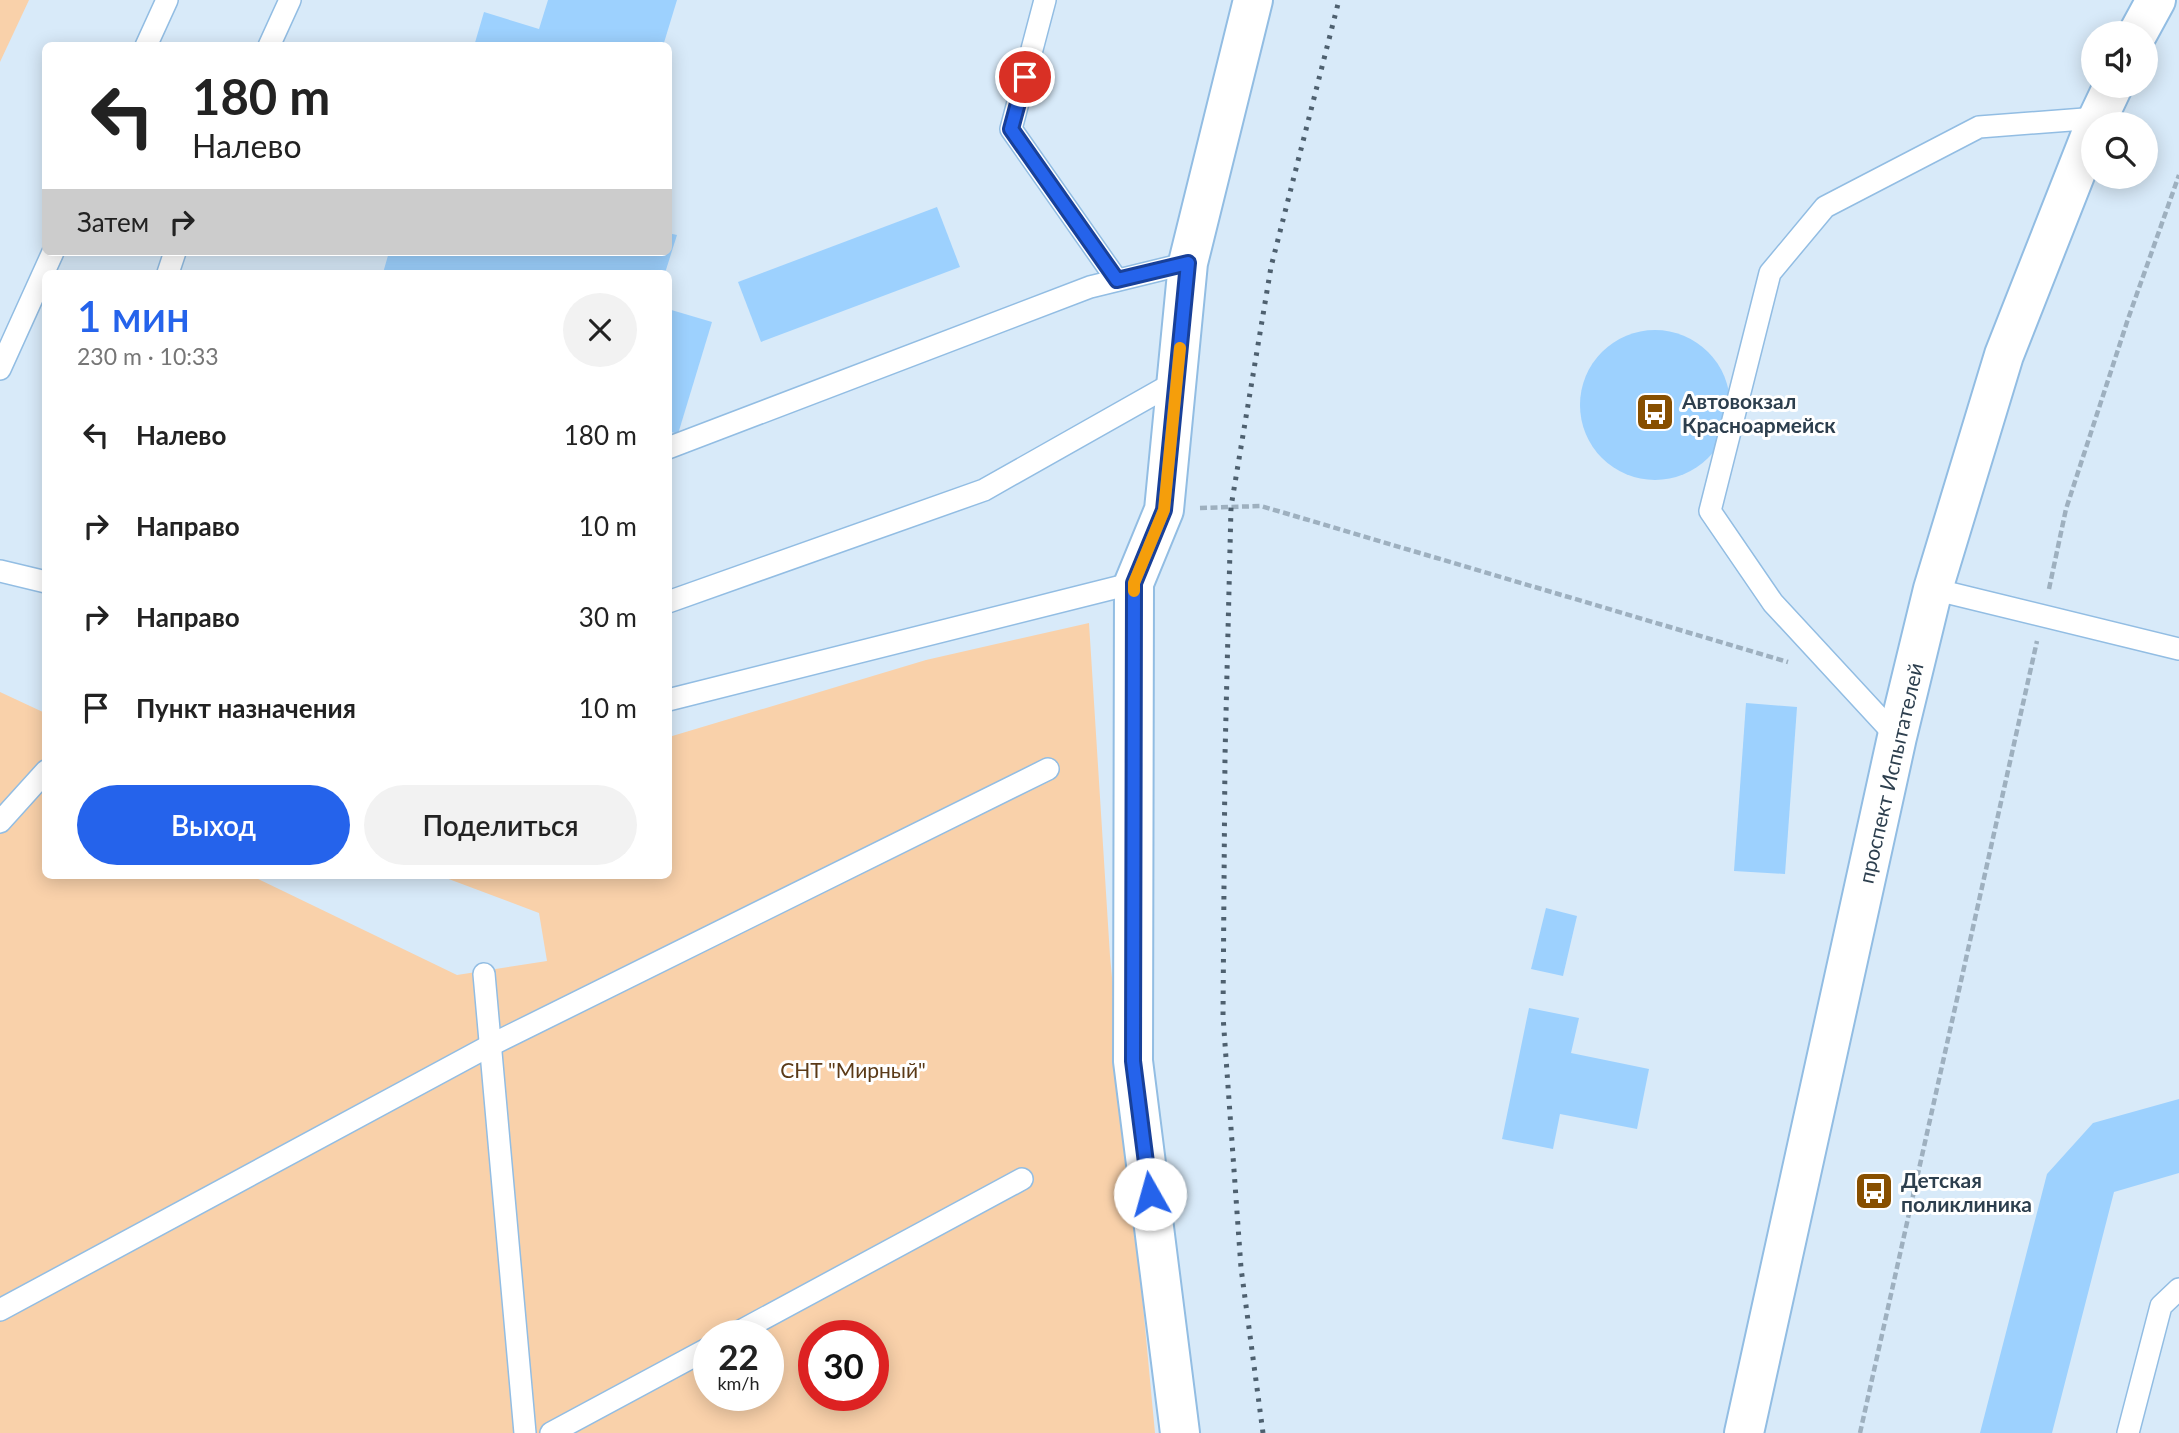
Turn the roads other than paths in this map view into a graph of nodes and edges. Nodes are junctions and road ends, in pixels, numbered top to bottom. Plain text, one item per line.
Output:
1 (167, 0) edge
2 (290, 0) edge
3 (1045, 0) edge
4 (1253, 0) edge
5 (2156, 0) edge
6 (2145, 21) edge
7 (148, 42) edge
8 (272, 42) edge
9 (2081, 116) edge
10 (2081, 160) edge
11 (1188, 263) junction
12 (42, 276) edge
13 (1117, 280) junction
14 (0, 369) edge
15 (1177, 381) junction
16 (672, 447) edge
17 (0, 571) edge
18 (42, 581) edge
19 (1134, 583) junction
20 (1933, 589) junction
21 (672, 601) edge
22 (2179, 649) edge
23 (672, 699) edge
24 (1897, 737) junction
25 (1048, 769) dead end
26 (42, 775) edge
27 (0, 822) edge
28 (484, 974) dead end
29 (491, 1045) junction
30 (1022, 1179) dead end
31 (2179, 1289) edge
32 (0, 1310) edge
33 (761, 1320) edge
34 (693, 1357) edge
35 (525, 1433) edge
36 (551, 1433) edge
37 (1180, 1433) edge
38 (1744, 1433) edge
39 (2128, 1433) edge

1 - 7 lane
2 - 8 lane
3 - 13 lane
4 - 11 street
5 - 6 street
9 - 24 lane
10 - 20 street, проспект Испытателей
11 - 13 lane
11 - 15 street
12 - 14 lane
13 - 16 lane
15 - 19 street
15 - 21 lane
17 - 18 lane
19 - 23 lane
19 - 37 street
20 - 22 lane
20 - 24 street, проспект Испытателей
24 - 38 street, проспект Испытателей
25 - 29 lane
26 - 27 lane
28 - 29 lane
29 - 32 lane
29 - 35 lane
30 - 33 lane
31 - 39 lane
34 - 36 lane

